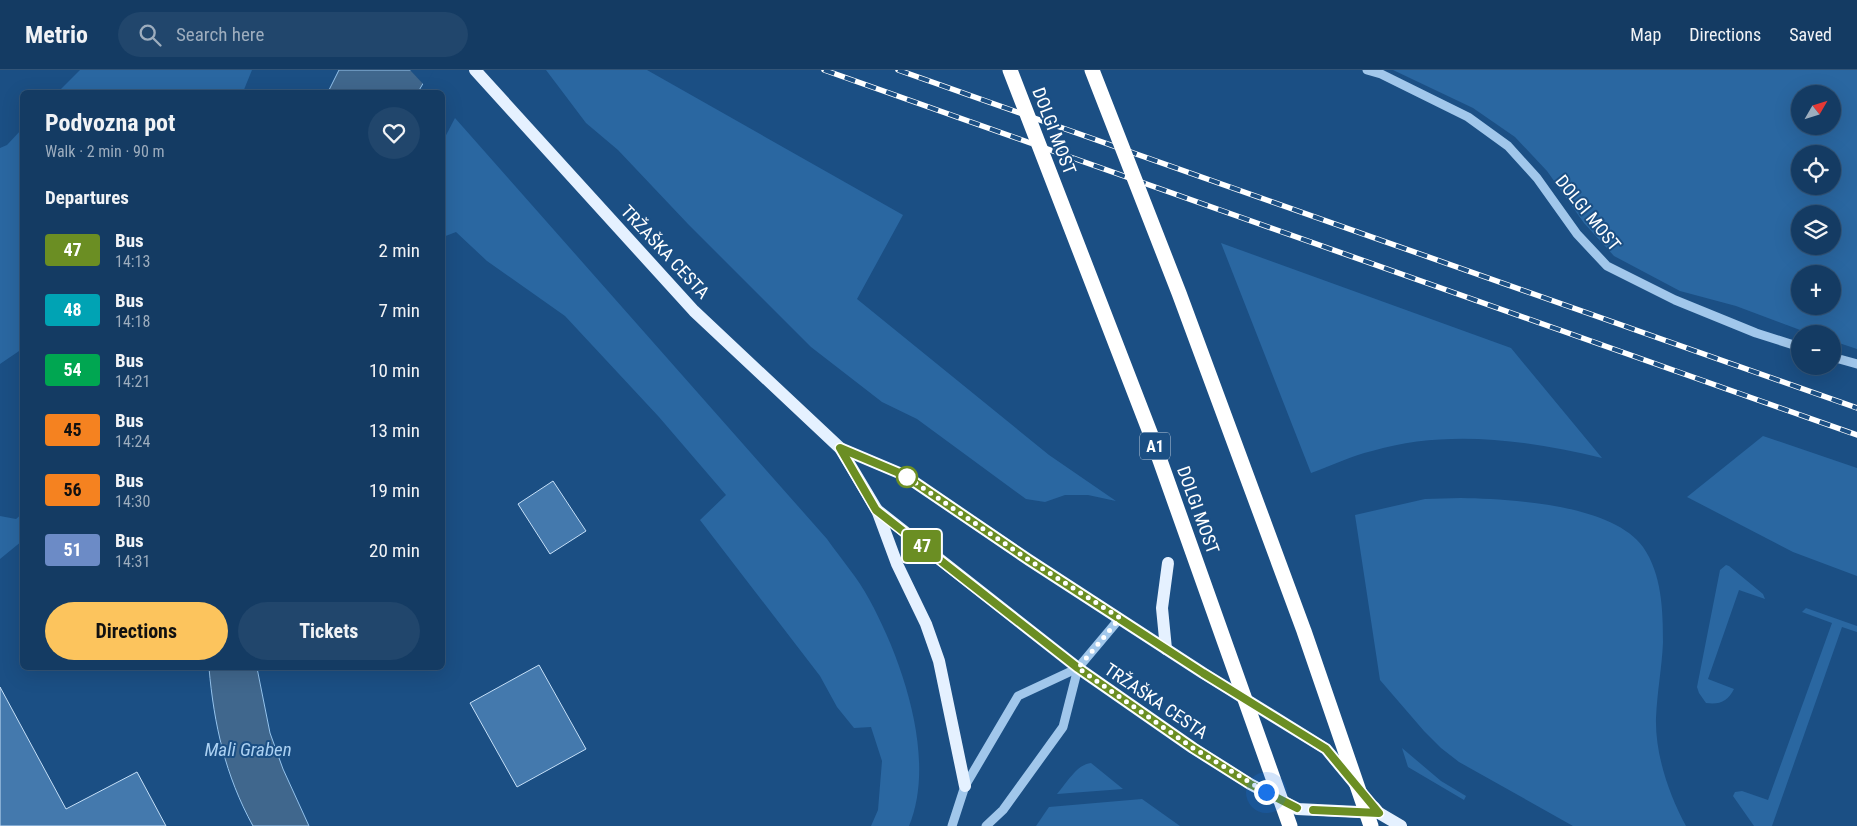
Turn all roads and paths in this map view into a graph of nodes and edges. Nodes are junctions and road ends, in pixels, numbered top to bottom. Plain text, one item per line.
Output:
1 (475, 70) edge
2 (1010, 70) edge
3 (1092, 70) edge
4 (1367, 70) edge
5 (1791, 344) edge
6 (1841, 360) edge
7 (1857, 364) edge
8 (840, 448) junction
9 (876, 510) junction
10 (1168, 563) dead end
11 (1120, 618) junction
12 (1166, 649) junction
13 (1078, 668) junction
14 (965, 786) junction
15 (1375, 820) edge
16 (952, 826) edge
17 (986, 826) edge
18 (1290, 826) edge
19 (1401, 826) edge

1 - 8 main road, TRŽAŠKA CESTA
2 - 18 highway, DOLGI MOST / A1, bridge
3 - 15 highway, bridge
4 - 5 street, DOLGI MOST
6 - 7 street
8 - 9 main road, TRŽAŠKA CESTA
8 - 11 main road, TRŽAŠKA CESTA
9 - 13 main road, TRŽAŠKA CESTA
9 - 14 main road
10 - 12 main road
11 - 12 main road, TRŽAŠKA CESTA
11 - 13 street
12 - 15 main road, TRŽAŠKA CESTA
13 - 14 street
13 - 15 main road, TRŽAŠKA CESTA
13 - 17 street
14 - 16 street
15 - 19 main road, TRŽAŠKA CESTA

